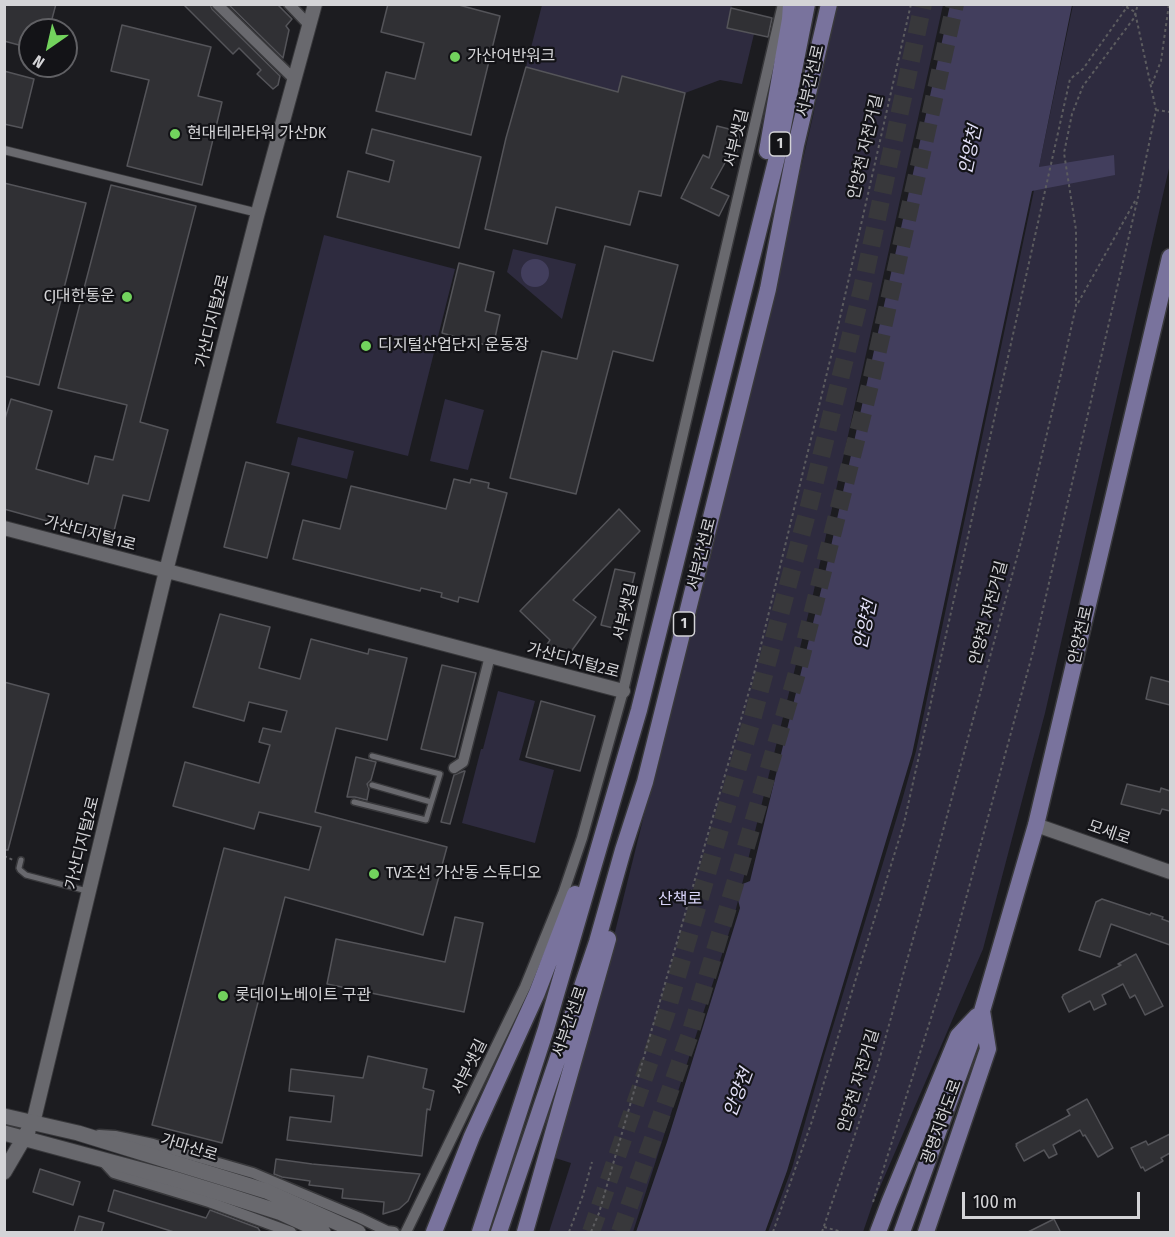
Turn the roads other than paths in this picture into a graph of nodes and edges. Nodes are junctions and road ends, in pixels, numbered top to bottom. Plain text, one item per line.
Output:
1 (217, 4) edge
2 (289, 4) edge
3 (315, 4) edge
4 (783, 4) edge
5 (791, 4) edge
6 (807, 4) edge
7 (829, 4) edge
8 (310, 26) junction
9 (296, 80) junction
10 (4, 150) edge
11 (250, 211) dead end
12 (1170, 257) edge
13 (745, 282) junction
14 (4, 528) edge
15 (166, 571) junction
16 (490, 656) junction
17 (623, 691) junction
18 (372, 756) dead end
19 (454, 768) joint
20 (622, 773) junction
21 (440, 774) junction
22 (645, 782) junction
23 (372, 785) dead end
24 (354, 802) dead end
25 (431, 802) junction
26 (1036, 825) junction
27 (21, 860) dead end
28 (1170, 872) edge
29 (89, 891) junction
30 (982, 1011) junction
31 (4, 1116) edge
32 (33, 1123) junction
33 (4, 1133) edge
34 (78, 1133) junction
35 (24, 1138) junction
36 (100, 1159) junction
37 (4, 1172) edge
38 (443, 1211) junction
39 (405, 1232) edge
40 (291, 1233) edge
41 (323, 1233) edge
42 (358, 1233) edge
43 (394, 1233) edge
44 (434, 1233) edge
45 (440, 1233) edge
46 (480, 1233) edge
47 (499, 1233) edge
48 (525, 1233) edge
49 (879, 1233) edge
50 (902, 1233) edge
51 (926, 1233) edge

1 - 9 street
2 - 8 street
3 - 8 street, 가산디지털2로
4 - 17 street, 서부샛길
5 - 13 main road
6 - 13 main road, 서부간선로 / 1
7 - 22 main road, 서부간선로 / 1
8 - 9 street, 가산디지털2로
9 - 15 street, 가산디지털2로
10 - 11 street
12 - 26 main road, 안양천로
13 - 20 main road, 서부간선로 / 1
14 - 15 street, 가산디지털1로
15 - 16 street, 가산디지털2로
15 - 29 street, 가산디지털2로
16 - 17 street, 가산디지털2로
16 - 19 street
17 - 39 street, 서부샛길
18 - 21 lane
19 - 21 lane
20 - 38 main road
20 - 46 main road, 서부간선로 / 1
21 - 25 lane
22 - 47 main road, 서부간선로 / 1
22 - 48 main road
23 - 25 lane
24 - 25 lane
26 - 28 street, 모세로
26 - 30 main road, 안양천로
27 - 29 lane
29 - 32 street, 가산디지털2로
30 - 49 main road
30 - 50 main road, 광명지하도로
30 - 51 main road
31 - 32 main road, 가마산로
32 - 34 main road, 가마산로
32 - 35 main road
33 - 35 main road, 가마산로
34 - 42 main road, 가마산로
34 - 43 street
35 - 36 main road, 가마산로
35 - 37 main road
36 - 40 street
36 - 41 main road, 가마산로
38 - 44 main road
38 - 45 main road

